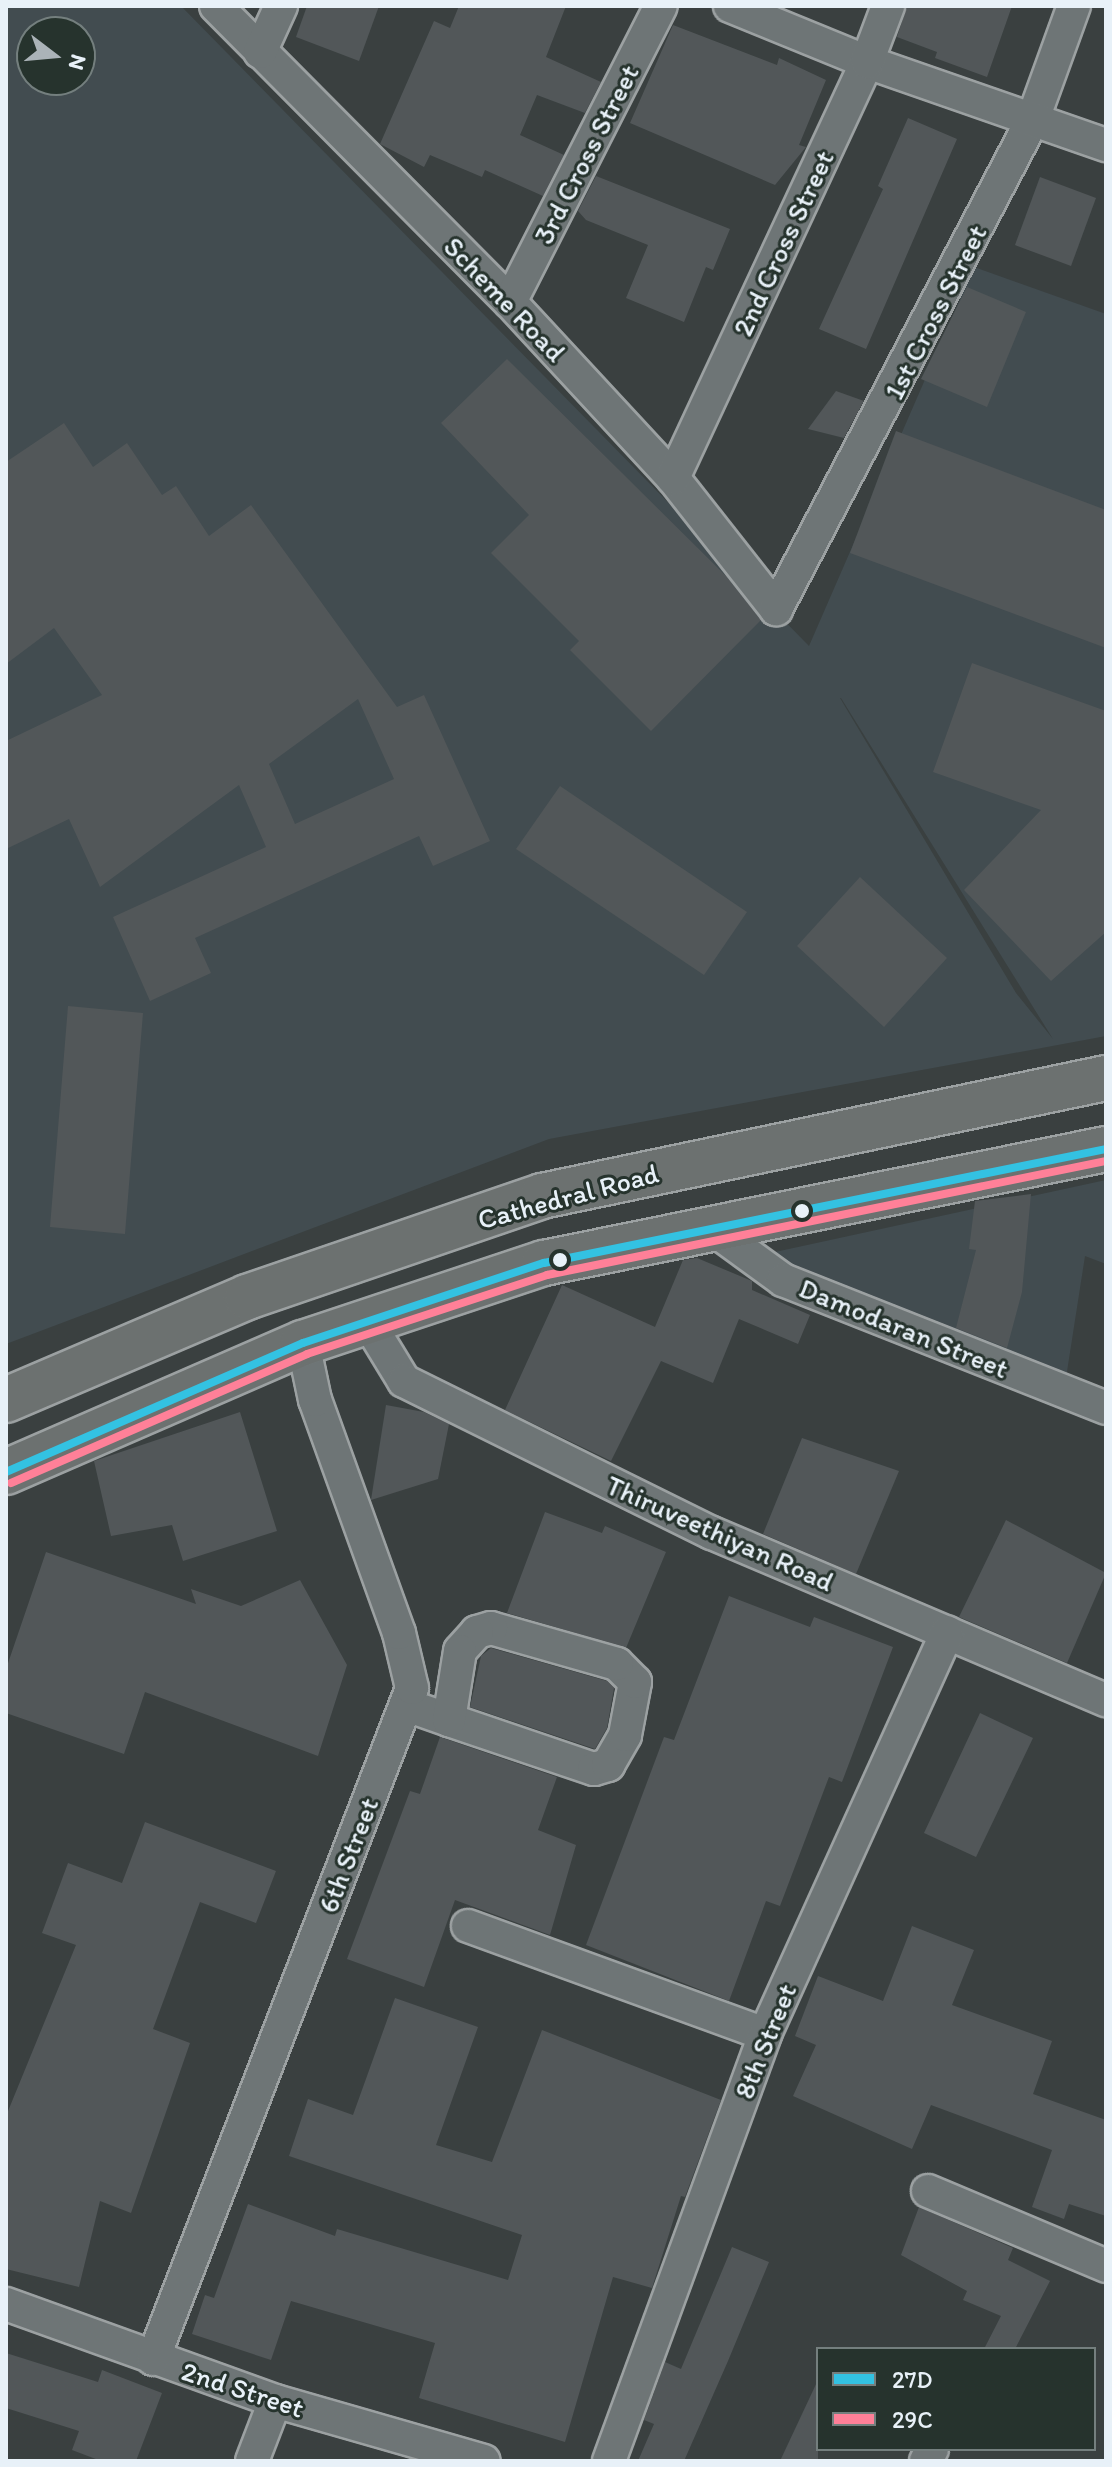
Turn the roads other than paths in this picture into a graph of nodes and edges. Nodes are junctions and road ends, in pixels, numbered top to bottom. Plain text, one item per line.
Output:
1 (216, 6) edge
2 (281, 6) edge
3 (661, 6) edge
4 (730, 6) edge
5 (888, 6) edge
6 (1074, 6) edge
7 (260, 52) junction
8 (867, 62) junction
9 (1033, 119) junction
10 (1106, 145) edge
11 (510, 302) junction
12 (673, 478) junction
13 (776, 609) joint
14 (1106, 1078) edge
15 (1106, 1149) edge
16 (713, 1229) junction
17 (368, 1322) junction
18 (303, 1343) junction
19 (6, 1400) edge
20 (1106, 1408) edge
21 (6, 1472) edge
22 (947, 1632) junction
23 (1106, 1700) edge
24 (406, 1705) junction
25 (449, 1720) junction
26 (468, 1926) dead end
27 (765, 2034) junction
28 (928, 2191) dead end
29 (1106, 2266) edge
30 (6, 2304) edge
31 (153, 2359) junction
32 (275, 2401) junction
33 (252, 2461) edge
34 (484, 2461) edge
35 (609, 2461) edge

1 - 7 street, Scheme Road
2 - 7 street
3 - 11 street, 3rd Cross Street
4 - 8 street
5 - 8 street, 2nd Cross Street
6 - 9 street, 1st Cross Street
7 - 11 street, Scheme Road
8 - 9 street
8 - 12 street, 2nd Cross Street
9 - 10 street
9 - 13 street, 1st Cross Street
11 - 12 street, Scheme Road
12 - 13 street, Scheme Road
14 - 19 main road, Cathedral Road
15 - 16 main road, Cathedral Road
16 - 17 main road, Cathedral Road
16 - 20 street, Damodaran Street
17 - 18 main road, Cathedral Road
17 - 22 street, Thiruveethiyan Road
18 - 21 main road, Cathedral Road
18 - 24 street, 6th Street
22 - 23 street, Thiruveethiyan Road
22 - 27 street, 8th Street
24 - 25 street
24 - 31 street, 6th Street
25 - 25 street
26 - 27 street
27 - 35 street, 8th Street
28 - 29 street
30 - 31 street, 2nd Street
31 - 32 street, 2nd Street
32 - 33 street
32 - 34 street, 2nd Street

